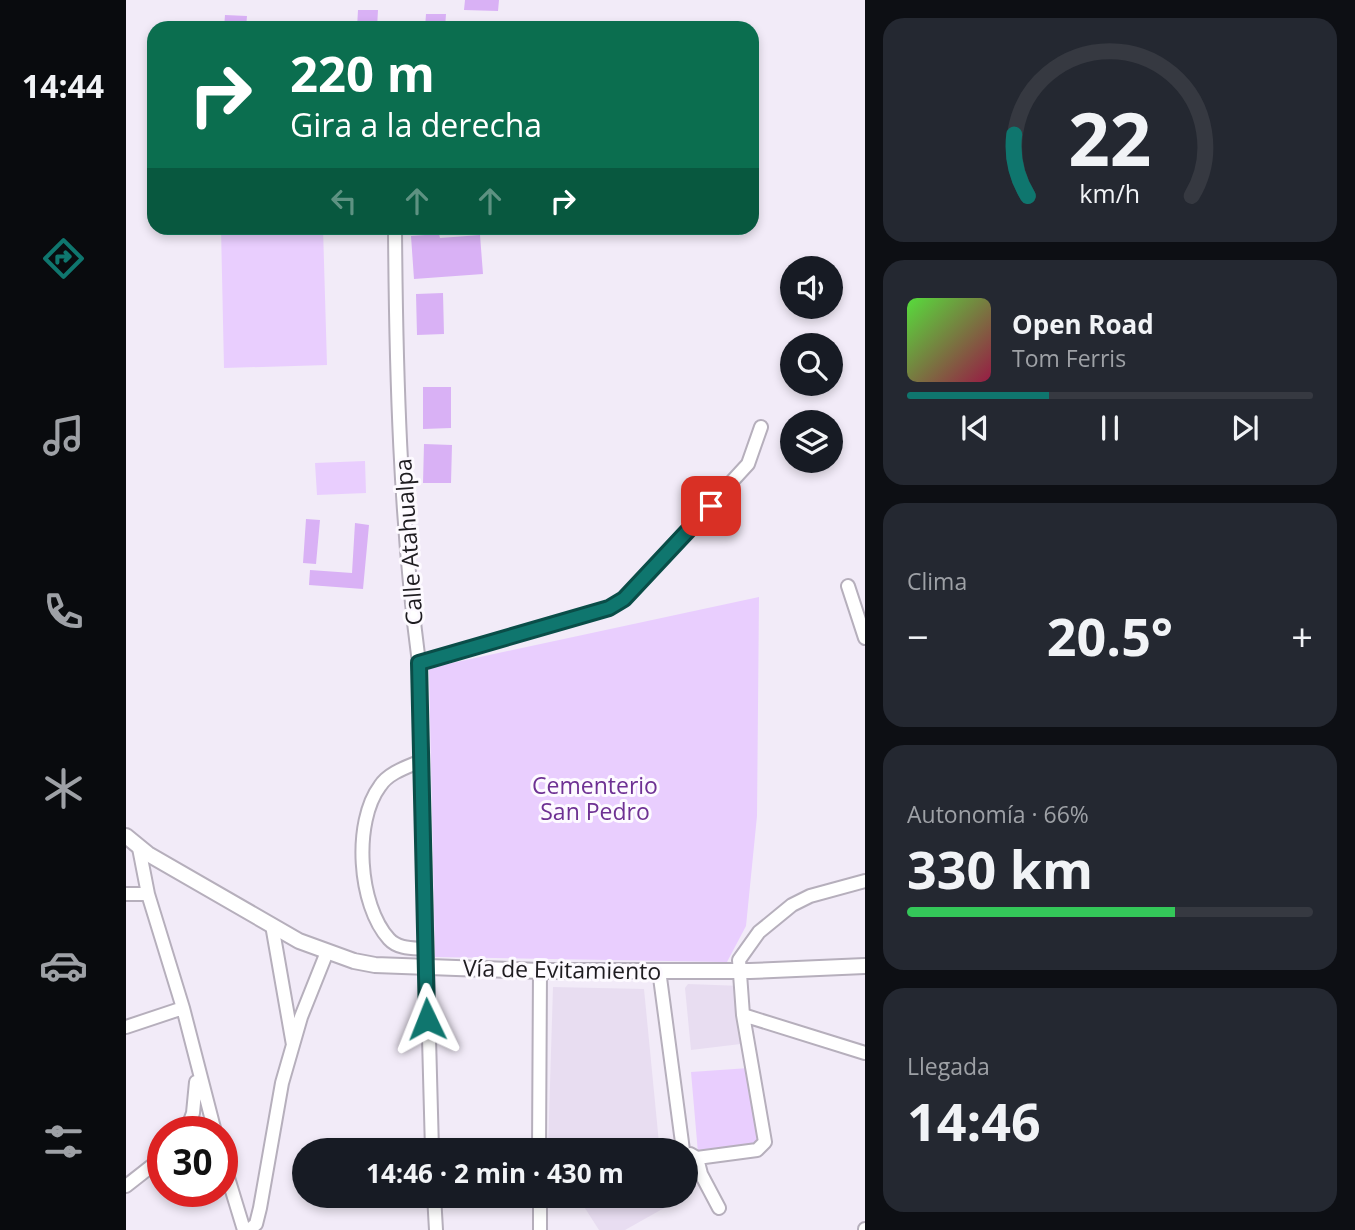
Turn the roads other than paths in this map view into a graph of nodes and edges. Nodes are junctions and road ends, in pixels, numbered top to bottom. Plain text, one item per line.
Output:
1 (395, 235) edge
2 (761, 427) dead end
3 (848, 586) dead end
4 (864, 630) edge
5 (419, 663) junction
6 (421, 761) junction
7 (126, 836) edge
8 (139, 848) junction
9 (865, 881) edge
10 (126, 894) edge
11 (148, 894) junction
12 (272, 925) junction
13 (425, 949) junction
14 (327, 953) junction
15 (865, 966) edge
16 (425, 967) junction
17 (659, 970) junction
18 (540, 971) junction
19 (740, 971) junction
20 (183, 1007) junction
21 (743, 1015) junction
22 (126, 1027) edge
23 (293, 1045) junction
24 (865, 1053) edge
25 (195, 1064) junction
26 (190, 1116) edge
27 (210, 1116) edge
28 (432, 1138) edge
29 (539, 1138) edge
30 (687, 1138) edge
31 (698, 1153) edge
32 (698, 1169) edge
33 (147, 1170) edge
34 (126, 1186) edge
35 (238, 1204) edge
36 (435, 1208) edge
37 (540, 1208) edge
38 (719, 1208) dead end
39 (247, 1230) edge
40 (436, 1230) edge
41 (540, 1230) edge

1 - 5 street, Calle Atahualpa
2 - 5 street
3 - 4 street
5 - 6 street, Calle Atahualpa
6 - 13 street, Calle Atahualpa
6 - 13 street
7 - 8 main road, Vía de Evitamiento
8 - 11 street
8 - 12 main road, Vía de Evitamiento
9 - 19 street
10 - 11 street
11 - 20 street
12 - 14 main road, Vía de Evitamiento
12 - 23 street
13 - 16 street, Calle Atahualpa
14 - 16 main road, Vía de Evitamiento
14 - 23 street
15 - 19 main road, Vía de Evitamiento
16 - 18 main road, Vía de Evitamiento
16 - 28 street, Calle Atahualpa
17 - 18 main road, Vía de Evitamiento
17 - 19 main road, Vía de Evitamiento
17 - 30 street
18 - 29 street
19 - 21 street
20 - 22 street
20 - 25 street
21 - 24 street
21 - 31 street
23 - 39 street
25 - 26 street
25 - 27 street
32 - 38 street
33 - 34 street
35 - 39 street
36 - 40 street
37 - 41 street

